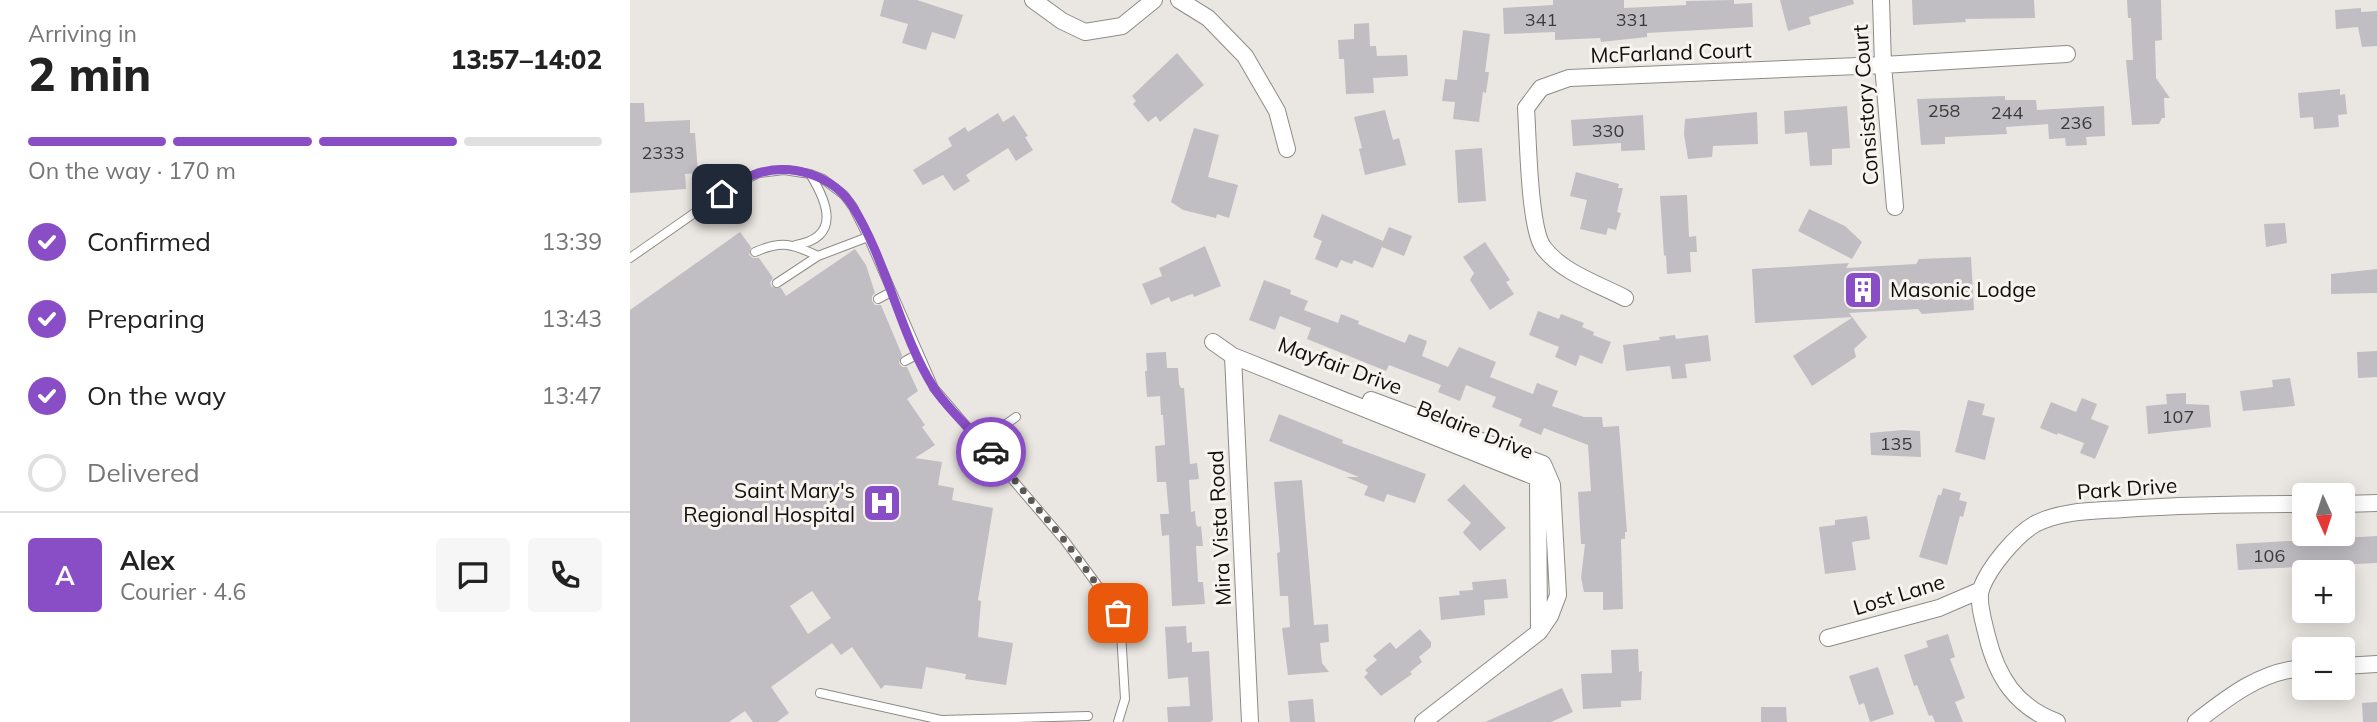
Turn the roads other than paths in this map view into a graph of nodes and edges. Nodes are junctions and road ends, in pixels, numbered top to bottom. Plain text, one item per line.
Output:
1 (1033, 0) edge
2 (1154, 0) edge
3 (1179, 0) edge
4 (1881, 0) edge
5 (2067, 54) dead end
6 (1883, 65) junction
7 (1287, 149) dead end
8 (810, 174) junction
9 (1895, 207) dead end
10 (868, 237) junction
11 (796, 245) junction
12 (755, 253) dead end
13 (818, 256) junction
14 (630, 258) edge
15 (777, 283) dead end
16 (891, 292) junction
17 (1625, 298) dead end
18 (878, 299) dead end
19 (1213, 342) dead end
20 (918, 354) junction
21 (1233, 356) junction
22 (905, 361) dead end
23 (1016, 416) dead end
24 (982, 441) junction
25 (2356, 503) edge
26 (2377, 503) edge
27 (2292, 504) edge
28 (1980, 590) junction
29 (1828, 638) dead end
30 (2377, 664) edge
31 (2355, 665) edge
32 (2292, 670) edge
33 (820, 692) dead end
34 (1088, 716) dead end
35 (1006, 720) edge
36 (1118, 722) edge
37 (1250, 722) edge
38 (1423, 722) edge
39 (2057, 722) edge
40 (2196, 722) edge

1 - 2 street
3 - 7 street
4 - 6 street, Consistory Court
5 - 6 street, McFarland Court
6 - 9 street, Consistory Court
6 - 17 street, McFarland Court
8 - 10 lane
8 - 11 lane
8 - 14 lane
10 - 13 lane
10 - 16 lane
11 - 12 lane
11 - 13 lane
13 - 15 lane
16 - 18 lane
16 - 20 lane
19 - 21 street
20 - 22 lane
20 - 24 lane
21 - 37 street, Mira Vista Road
21 - 38 street, Belaire Drive
23 - 24 lane
24 - 36 lane
25 - 26 street
27 - 28 street, Park Drive
28 - 29 street, Lost Lane
28 - 39 street
30 - 31 street
32 - 40 street
33 - 35 lane
34 - 35 lane

